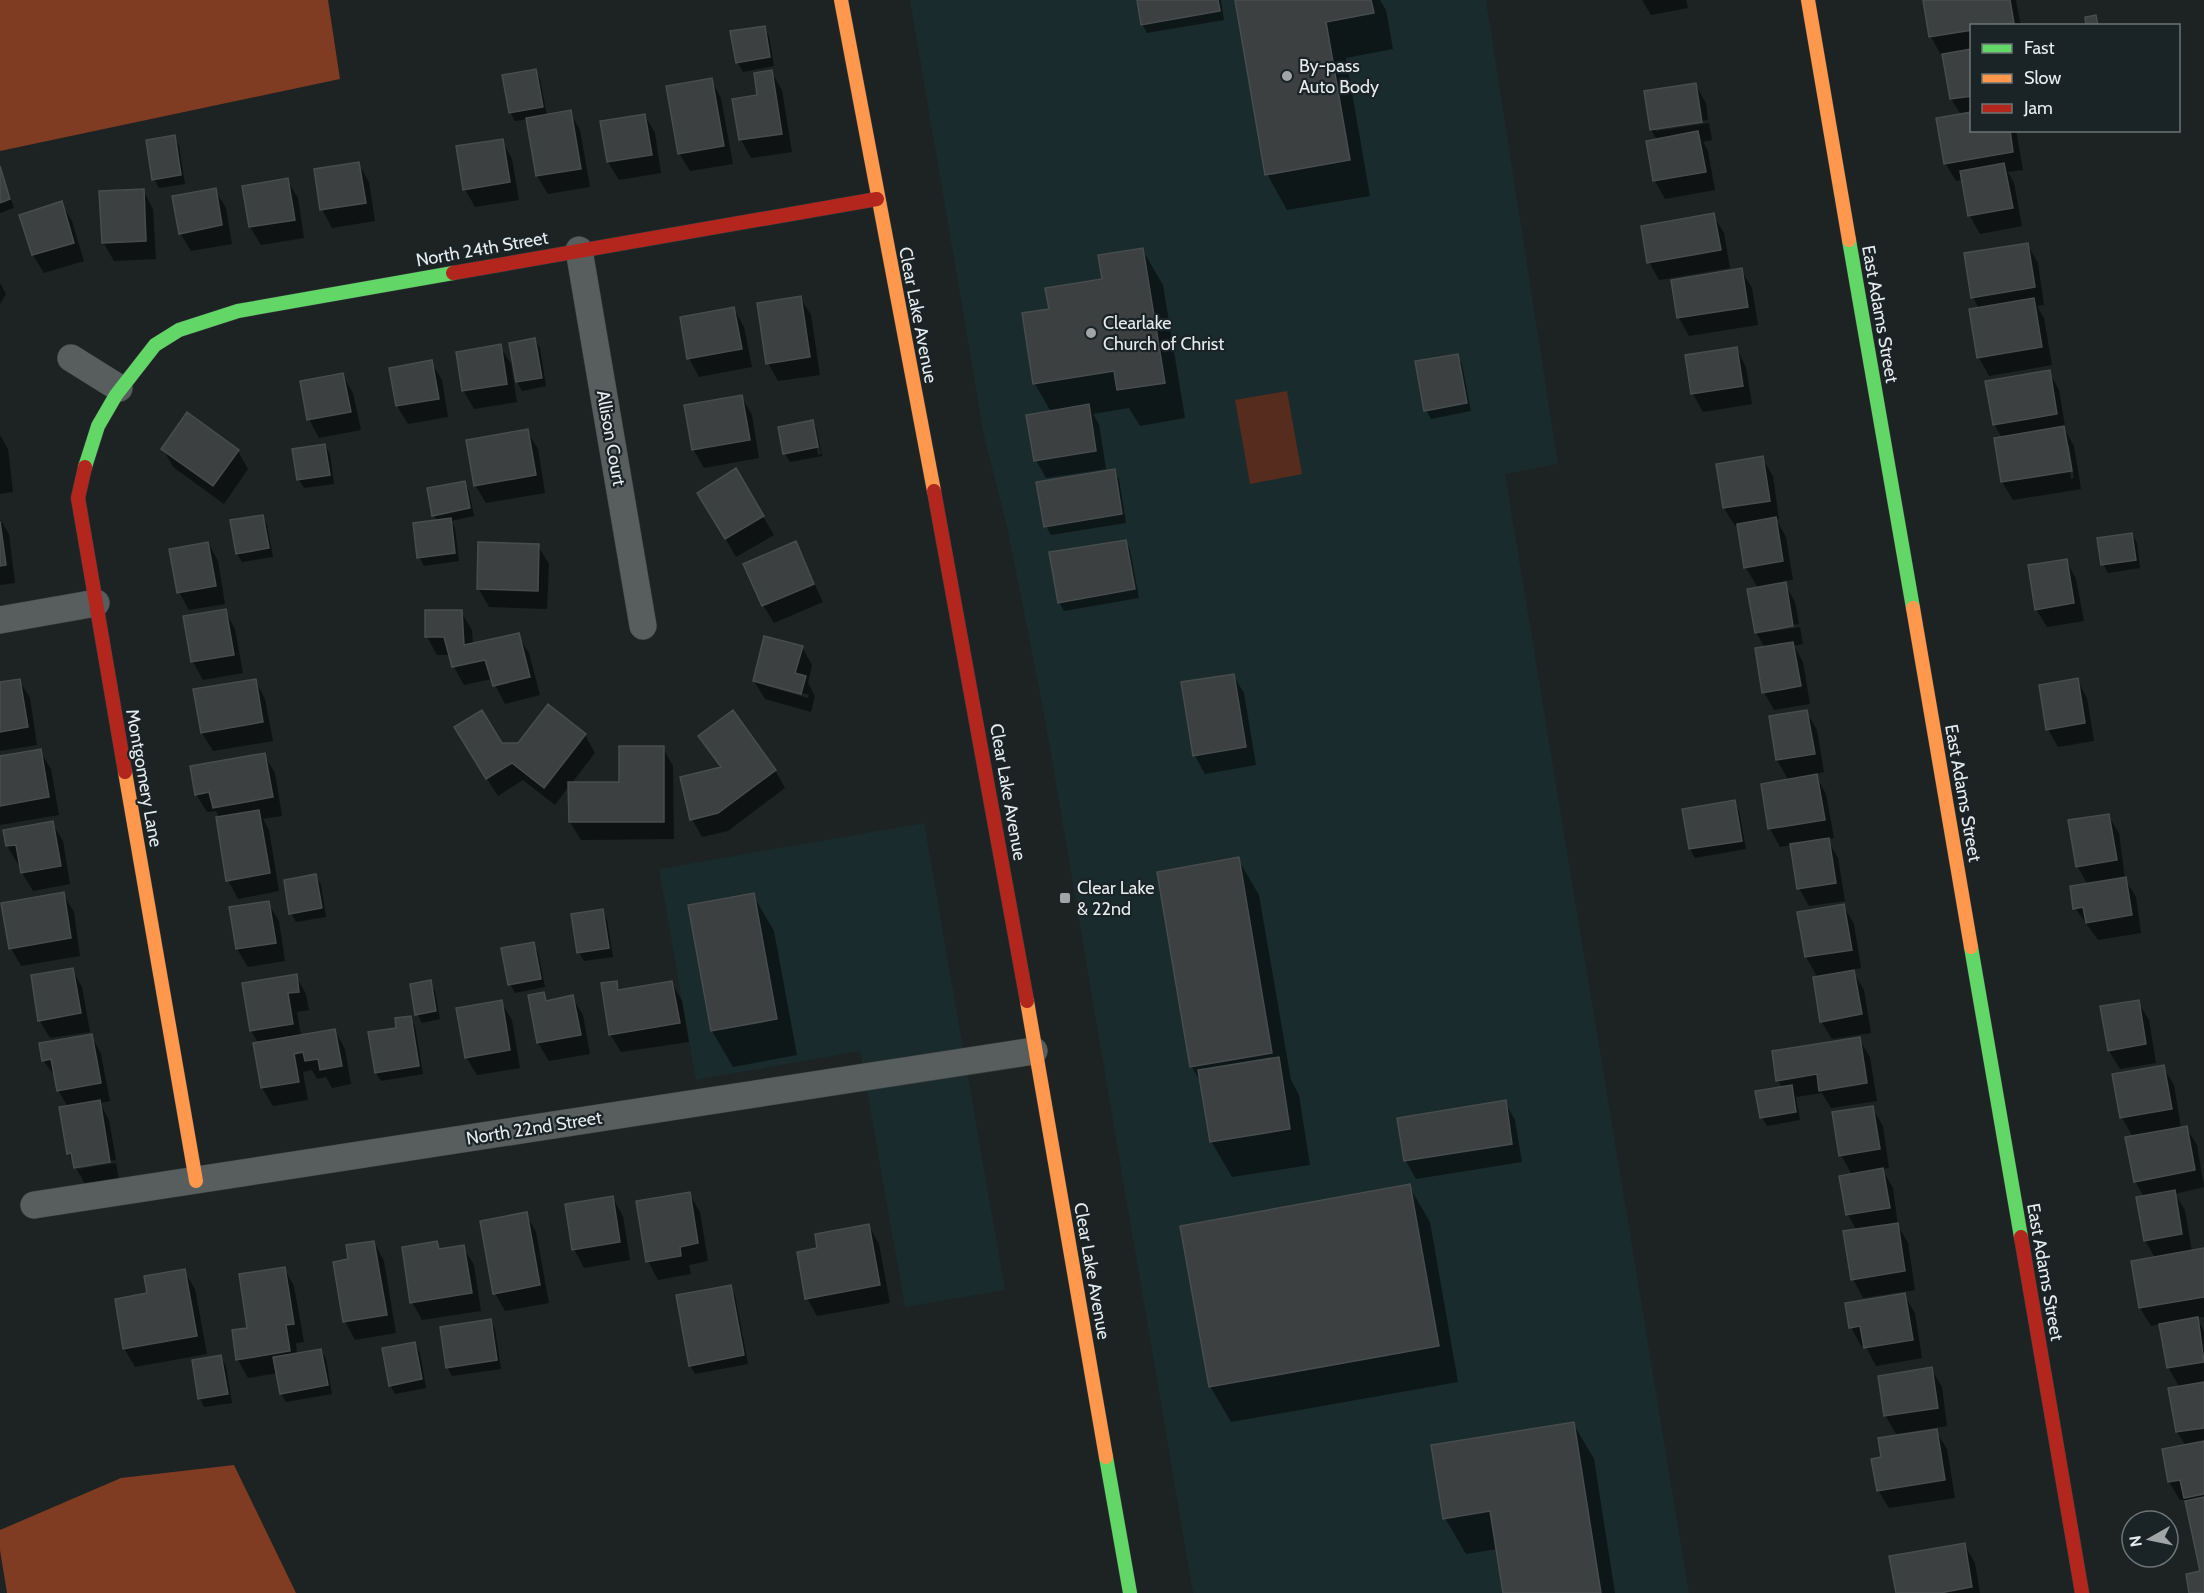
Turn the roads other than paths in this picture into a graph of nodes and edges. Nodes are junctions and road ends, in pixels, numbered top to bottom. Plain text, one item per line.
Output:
1 (841, 0) edge
2 (1808, 0) edge
3 (878, 199) junction
4 (579, 250) junction
5 (71, 358) dead end
6 (119, 388) junction
7 (96, 603) junction
8 (0, 620) edge
9 (644, 626) dead end
10 (1034, 1051) junction
11 (196, 1181) junction
12 (34, 1205) dead end
13 (1130, 1593) edge
14 (2082, 1593) edge

1 - 3 street, Clear Lake Avenue
2 - 14 street, East Adams Street
3 - 4 street, North 24th Street
3 - 10 street, Clear Lake Avenue
4 - 6 street, North 24th Street
4 - 9 street, Allison Court
5 - 6 street
6 - 7 street, Montgomery Lane
7 - 8 street
7 - 11 street, Montgomery Lane
10 - 11 street, North 22nd Street
10 - 13 street, Clear Lake Avenue
11 - 12 street, North 22nd Street

